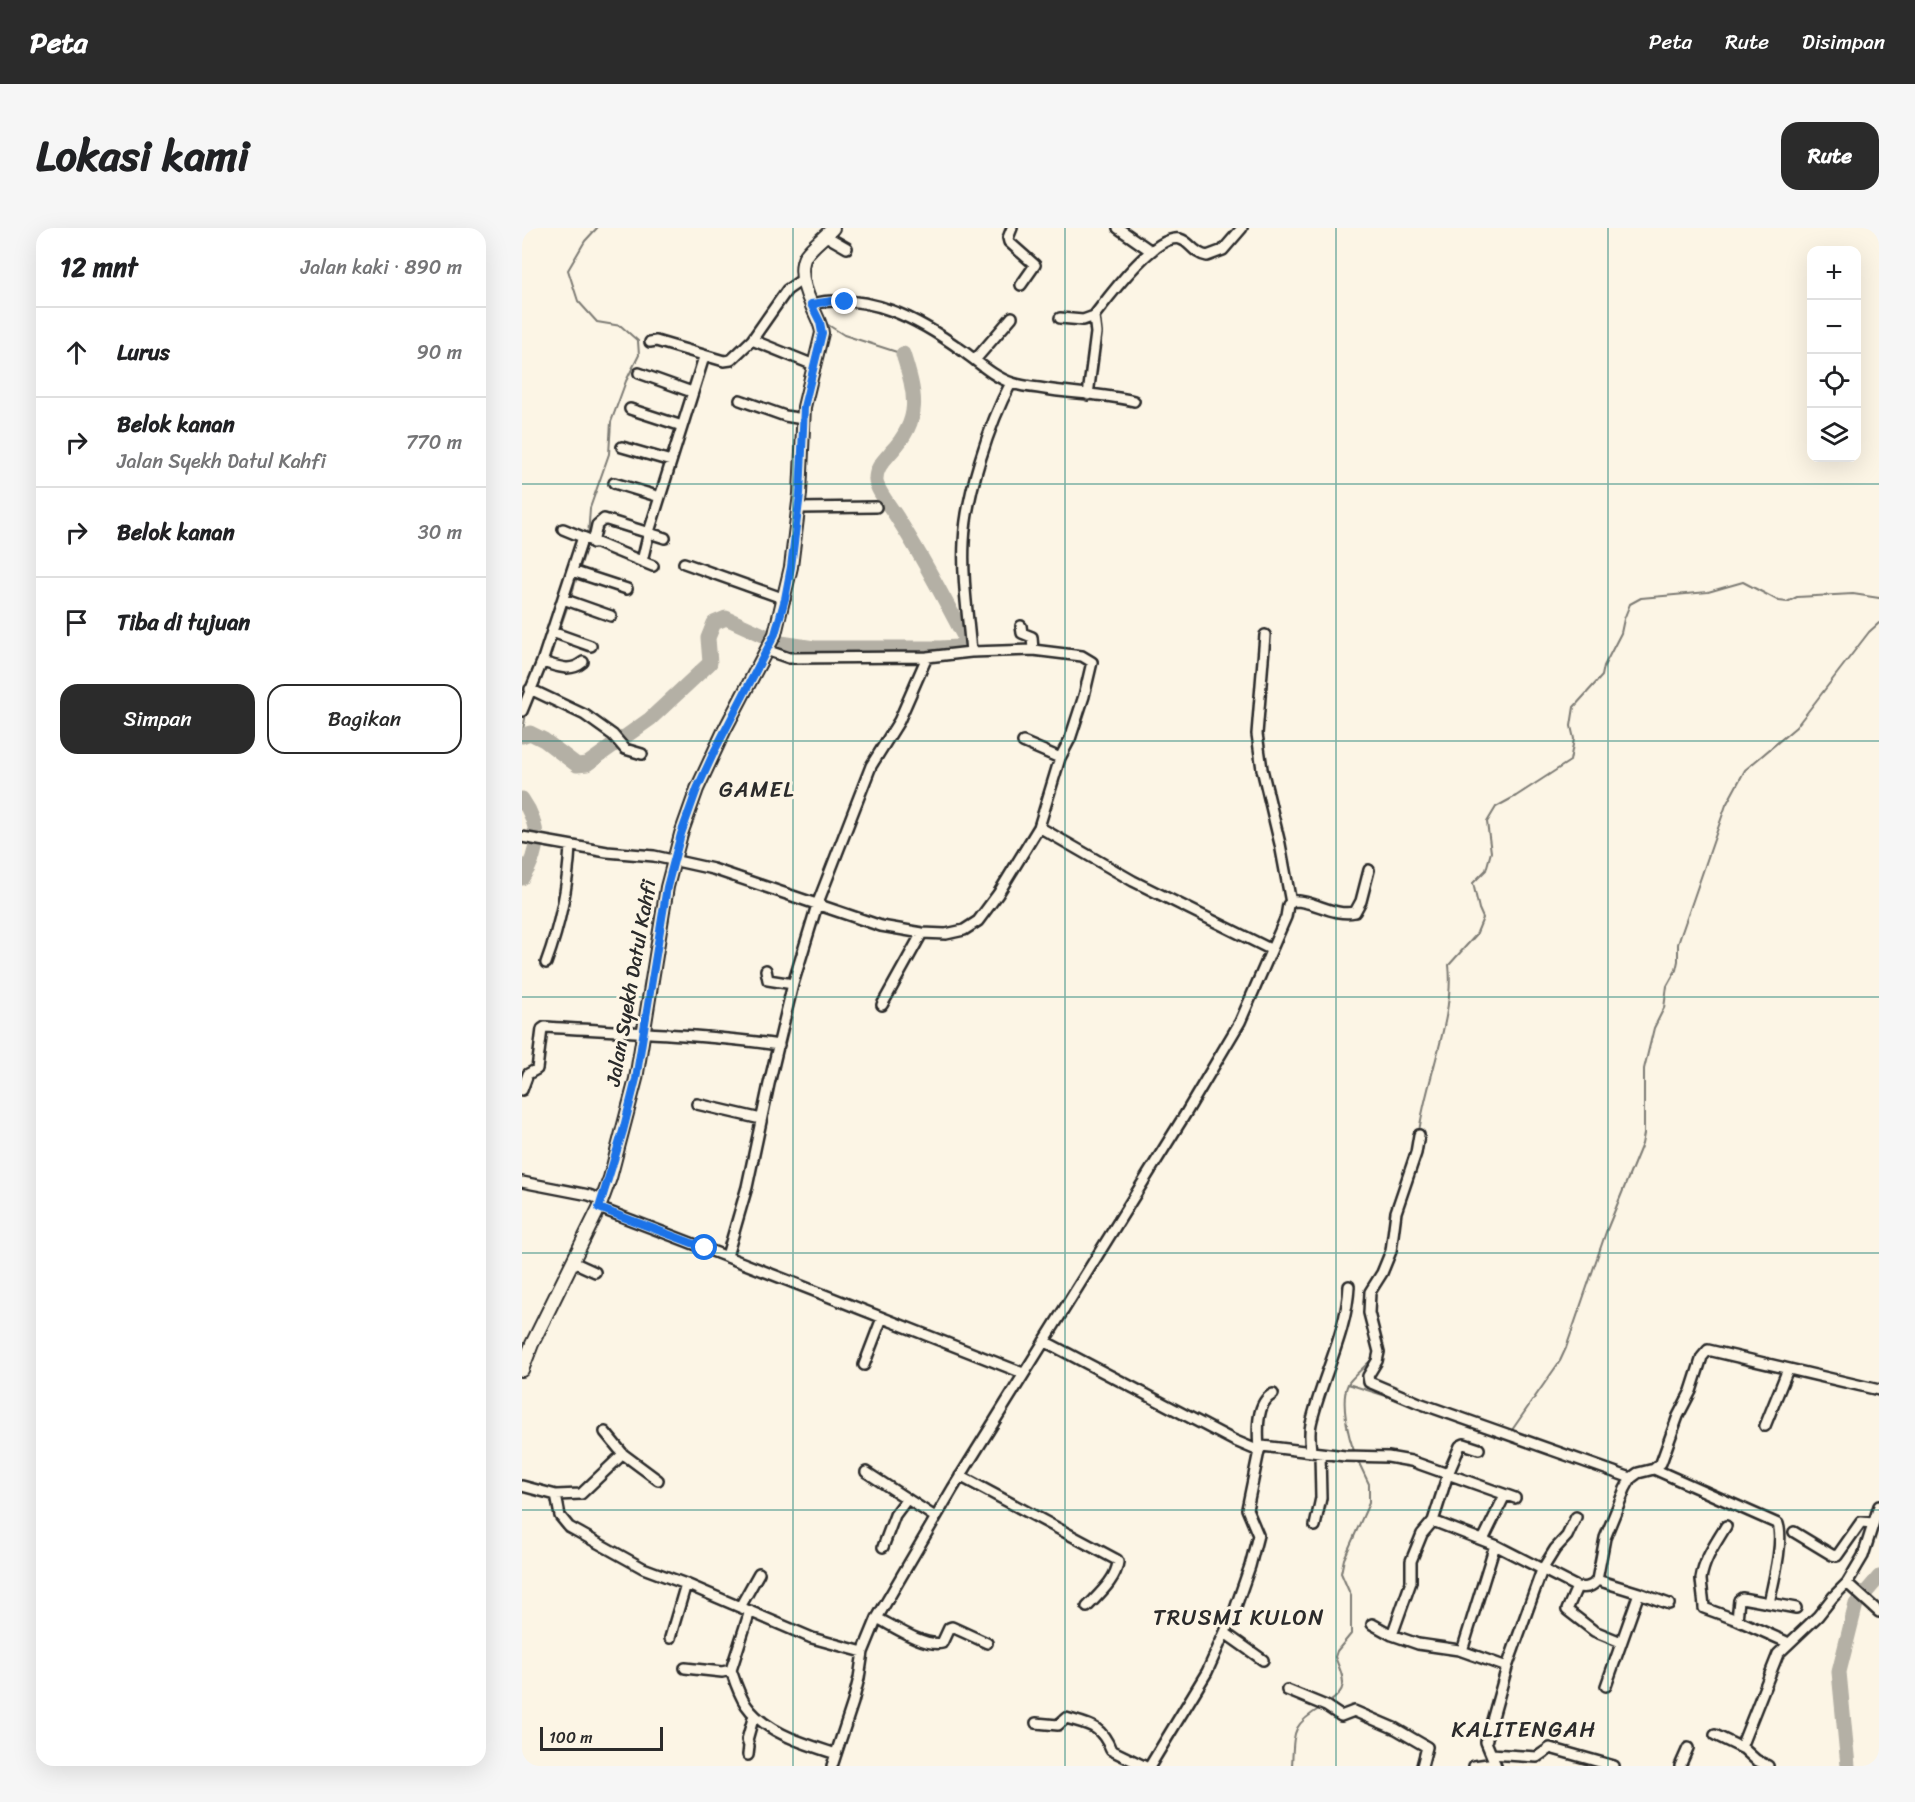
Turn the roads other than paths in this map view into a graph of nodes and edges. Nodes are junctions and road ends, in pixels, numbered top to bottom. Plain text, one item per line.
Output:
1 (1012, 228) edge
2 (1118, 228) edge
3 (1173, 228) edge
4 (1242, 228) edge
5 (831, 234) edge
6 (1173, 239) junction
7 (847, 248) dead end
8 (1152, 251) junction
9 (803, 279) junction
10 (1021, 285) dead end
11 (814, 303) junction
12 (1094, 316) junction
13 (1012, 317) dead end
14 (1060, 318) dead end
15 (752, 340) junction
16 (650, 342) dead end
17 (704, 357) junction
18 (975, 360) junction
19 (814, 365) junction
20 (639, 373) dead end
21 (1011, 383) junction
22 (692, 392) junction
23 (1088, 395) junction
24 (740, 400) dead end
25 (1134, 401) dead end
26 (630, 409) dead end
27 (803, 419) junction
28 (682, 426) junction
29 (622, 447) dead end
30 (671, 461) junction
31 (614, 483) dead end
32 (660, 497) junction
33 (876, 507) dead end
34 (798, 508) junction
35 (563, 529) dead end
36 (649, 532) junction
37 (665, 538) dead end
38 (588, 540) junction
39 (642, 561) junction
40 (684, 563) dead end
41 (653, 566) dead end
42 (577, 572) junction
43 (627, 589) dead end
44 (785, 599) junction
45 (566, 600) junction
46 (611, 616) dead end
47 (1021, 626) dead end
48 (557, 634) junction
49 (1265, 636) dead end
50 (591, 646) dead end
51 (767, 649) junction
52 (1033, 650) junction
53 (971, 652) junction
54 (927, 657) junction
55 (584, 662) dead end
56 (545, 663) junction
57 (534, 691) junction
58 (522, 711) edge
59 (1023, 742) dead end
60 (642, 754) dead end
61 (1060, 758) junction
62 (1039, 826) junction
63 (526, 838) edge
64 (570, 846) junction
65 (673, 860) junction
66 (1369, 870) dead end
67 (1291, 903) junction
68 (817, 905) junction
69 (922, 933) junction
70 (1270, 949) junction
71 (546, 963) dead end
72 (766, 970) dead end
73 (793, 984) junction
74 (882, 1005) dead end
75 (729, 1026) dead end
76 (644, 1031) junction
77 (726, 1038) junction
78 (779, 1045) junction
79 (522, 1090) edge
80 (697, 1104) dead end
81 (761, 1119) junction
82 (1419, 1135) dead end
83 (522, 1182) edge
84 (601, 1204) junction
85 (727, 1256) junction
86 (573, 1262) junction
87 (595, 1272) dead end
88 (1349, 1286) dead end
89 (882, 1318) junction
90 (1044, 1341) junction
91 (864, 1365) dead end
92 (1788, 1369) junction
93 (522, 1370) edge
94 (1023, 1373) junction
95 (1879, 1390) edge
96 (1273, 1394) dead end
97 (1766, 1426) dead end
98 (605, 1432) dead end
99 (1479, 1449) dead end
100 (1259, 1451) junction
101 (1315, 1452) junction
102 (623, 1454) junction
103 (1653, 1469) junction
104 (866, 1472) dead end
105 (1448, 1474) junction
106 (960, 1476) junction
107 (1631, 1478) junction
108 (658, 1480) dead end
109 (522, 1486) edge
110 (556, 1495) junction
111 (907, 1499) junction
112 (1879, 1506) edge
113 (935, 1517) junction
114 (1576, 1517) dead end
115 (1432, 1521) junction
116 (1873, 1523) junction
117 (1315, 1526) dead end
118 (1726, 1526) dead end
119 (1794, 1532) dead end
120 (1483, 1540) junction
121 (1495, 1545) junction
122 (883, 1546) dead end
123 (1542, 1570) junction
124 (759, 1573) dead end
125 (1597, 1580) junction
126 (1847, 1583) junction
127 (686, 1584) junction
128 (1577, 1587) junction
129 (1639, 1593) junction
130 (1769, 1603) junction
131 (1669, 1604) dead end
132 (740, 1607) junction
133 (1087, 1607) dead end
134 (1796, 1608) dead end
135 (1876, 1610) edge
136 (750, 1611) junction
137 (877, 1618) junction
138 (1737, 1620) junction
139 (1372, 1624) dead end
140 (1225, 1633) junction
141 (1392, 1635) junction
142 (670, 1638) dead end
143 (1621, 1642) junction
144 (987, 1643) dead end
145 (1789, 1643) junction
146 (1462, 1651) junction
147 (863, 1652) junction
148 (1263, 1660) dead end
149 (1507, 1667) junction
150 (685, 1668) dead end
151 (731, 1670) junction
152 (1606, 1686) dead end
153 (1287, 1690) dead end
154 (754, 1715) junction
155 (1036, 1723) dead end
156 (1715, 1736) dead end
157 (1741, 1747) junction
158 (1688, 1749) dead end
159 (836, 1754) junction
160 (748, 1755) dead end
161 (1511, 1755) junction
162 (1494, 1761) edge
163 (832, 1766) edge
164 (1144, 1766) edge
165 (1150, 1766) edge
166 (1422, 1766) edge
167 (1474, 1766) edge
168 (1509, 1766) edge
169 (1614, 1766) edge
170 (1680, 1766) edge
171 (1768, 1766) edge

1 - 10 street
2 - 8 street
3 - 6 street
4 - 6 street
5 - 7 street
5 - 9 street
6 - 8 street
8 - 12 street
9 - 11 street, Jalan Syekh Datul Kahfi
9 - 15 street
11 - 18 street
11 - 19 street, Jalan Syekh Datul Kahfi
12 - 14 street
12 - 23 street
13 - 18 street
15 - 17 street
15 - 19 street
16 - 17 street
17 - 22 street
18 - 21 street
19 - 27 street, Jalan Syekh Datul Kahfi
20 - 22 street
21 - 23 street
21 - 53 street
22 - 28 street
23 - 25 street
24 - 27 street
26 - 28 street
27 - 34 street, Jalan Syekh Datul Kahfi
28 - 30 street
29 - 30 street
30 - 32 street
31 - 32 street
32 - 36 street
33 - 34 street
34 - 44 street, Jalan Syekh Datul Kahfi
35 - 38 street
36 - 37 street
36 - 38 street
36 - 39 street
38 - 39 street
38 - 42 street
39 - 41 street
40 - 44 street
42 - 43 street
42 - 45 street
44 - 51 street, Jalan Syekh Datul Kahfi
45 - 46 street
45 - 48 street
47 - 52 street
48 - 50 street
48 - 56 street
49 - 67 street
51 - 54 street
51 - 65 street, Jalan Syekh Datul Kahfi
52 - 53 street
52 - 61 street
53 - 54 street
54 - 68 street
55 - 56 street
56 - 57 street
57 - 58 street
57 - 60 street
59 - 61 street
61 - 62 street
62 - 69 street
62 - 70 street
63 - 64 street
64 - 65 street
64 - 71 street
65 - 68 street
65 - 76 street, Jalan Syekh Datul Kahfi
66 - 67 street
67 - 70 street
68 - 69 street
68 - 73 street
69 - 74 street
70 - 90 street
72 - 73 street
73 - 78 street
75 - 77 street
76 - 77 street
76 - 79 street
76 - 84 street, Jalan Syekh Datul Kahfi
77 - 78 street
78 - 81 street
80 - 81 street
81 - 85 street
82 - 107 street
83 - 84 street
84 - 85 street
84 - 86 street, Jalan Syekh Datul Kahfi
85 - 89 street
86 - 87 street
86 - 93 street, Jalan Syekh Datul Kahfi
88 - 101 street
89 - 91 street
89 - 94 street
90 - 94 street
90 - 100 street
92 - 95 street
92 - 97 street
92 - 103 street
94 - 106 street
96 - 100 street
98 - 102 street
99 - 105 street
100 - 101 street
100 - 140 street
101 - 105 street
101 - 117 street
102 - 108 street
102 - 110 street
103 - 107 street
103 - 130 street
104 - 111 street
105 - 115 street
105 - 120 street
106 - 113 street
106 - 133 street
107 - 125 street
109 - 110 street
110 - 127 street
111 - 113 street
111 - 122 street
112 - 116 street
113 - 137 street
114 - 123 street
115 - 120 street
115 - 141 street
116 - 119 street
116 - 126 street
118 - 138 street
120 - 121 street
121 - 123 street
121 - 146 street
123 - 128 street
123 - 149 street
124 - 132 street
125 - 128 street
125 - 129 street
126 - 135 street
126 - 145 street
127 - 132 street
127 - 142 street
128 - 143 street
129 - 131 street
129 - 143 street
130 - 134 street
130 - 138 street
132 - 136 street
136 - 147 street
136 - 151 street
137 - 144 street
137 - 147 street
138 - 145 street
139 - 141 street
140 - 148 street
140 - 165 street
141 - 146 street
143 - 152 street
145 - 157 street
146 - 149 street
147 - 159 street
149 - 162 street
150 - 151 street
151 - 154 street
153 - 166 street
154 - 159 street
154 - 160 street
155 - 164 street
156 - 157 street
157 - 171 street
158 - 170 street
159 - 163 street
161 - 162 street
161 - 168 street
161 - 169 street
162 - 167 street

